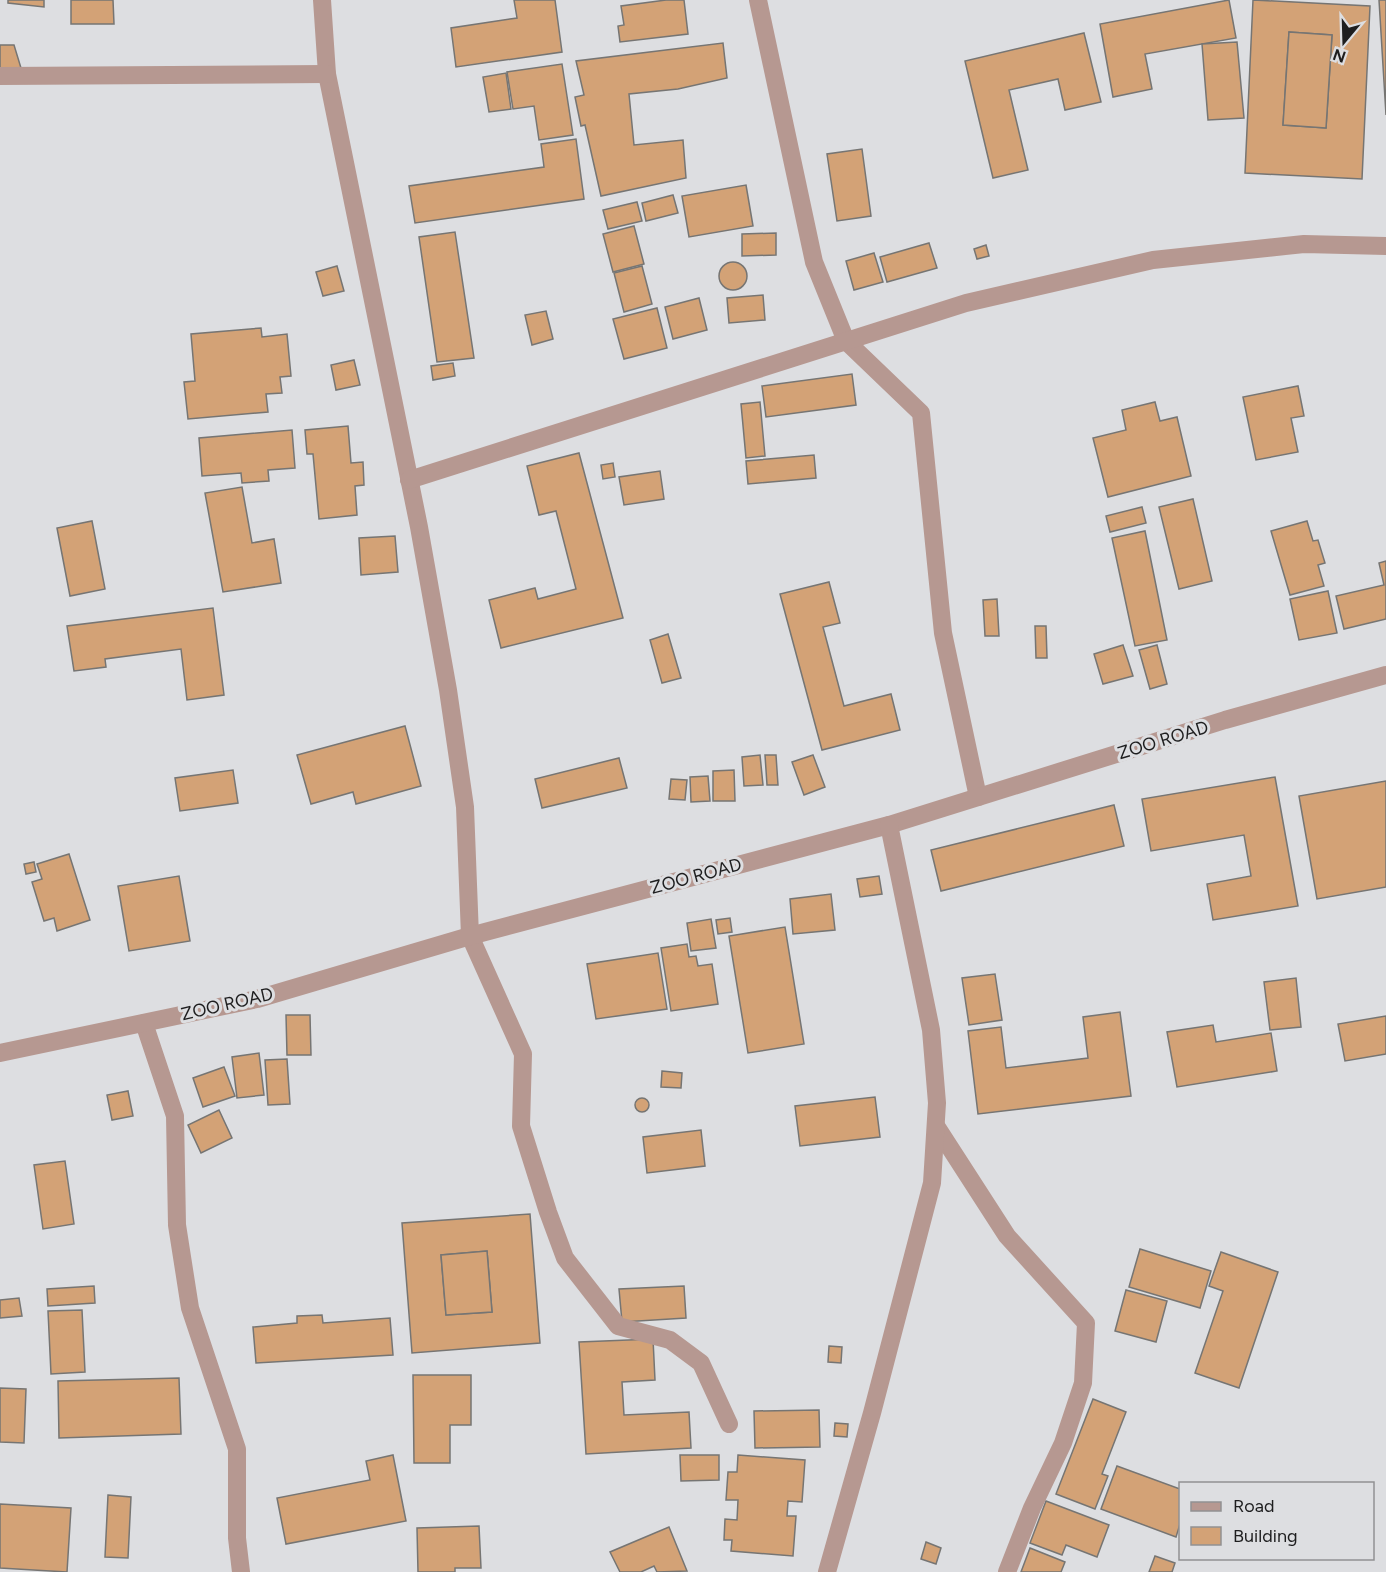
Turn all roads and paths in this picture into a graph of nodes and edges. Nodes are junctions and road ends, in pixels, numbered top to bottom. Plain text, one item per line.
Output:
1 (322, 0) edge
2 (758, 0) edge
3 (327, 74) junction
4 (0, 76) edge
5 (1386, 246) edge
6 (846, 341) junction
7 (409, 480) junction
8 (1386, 675) edge
9 (978, 796) junction
10 (889, 825) junction
11 (470, 936) junction
12 (144, 1023) junction
13 (0, 1053) edge
14 (936, 1126) junction
15 (729, 1424) dead end
16 (241, 1572) edge
17 (827, 1572) edge
18 (1007, 1572) edge

1 - 3 street
2 - 6 street
3 - 4 street
3 - 7 street
5 - 6 street
6 - 7 street
6 - 9 street
7 - 11 street
8 - 9 street, ZOO ROAD
9 - 10 street, ZOO ROAD
10 - 11 street, ZOO ROAD
10 - 14 street
11 - 12 street, ZOO ROAD
11 - 15 street
12 - 13 street, ZOO ROAD
12 - 16 street
14 - 17 street
14 - 18 street

